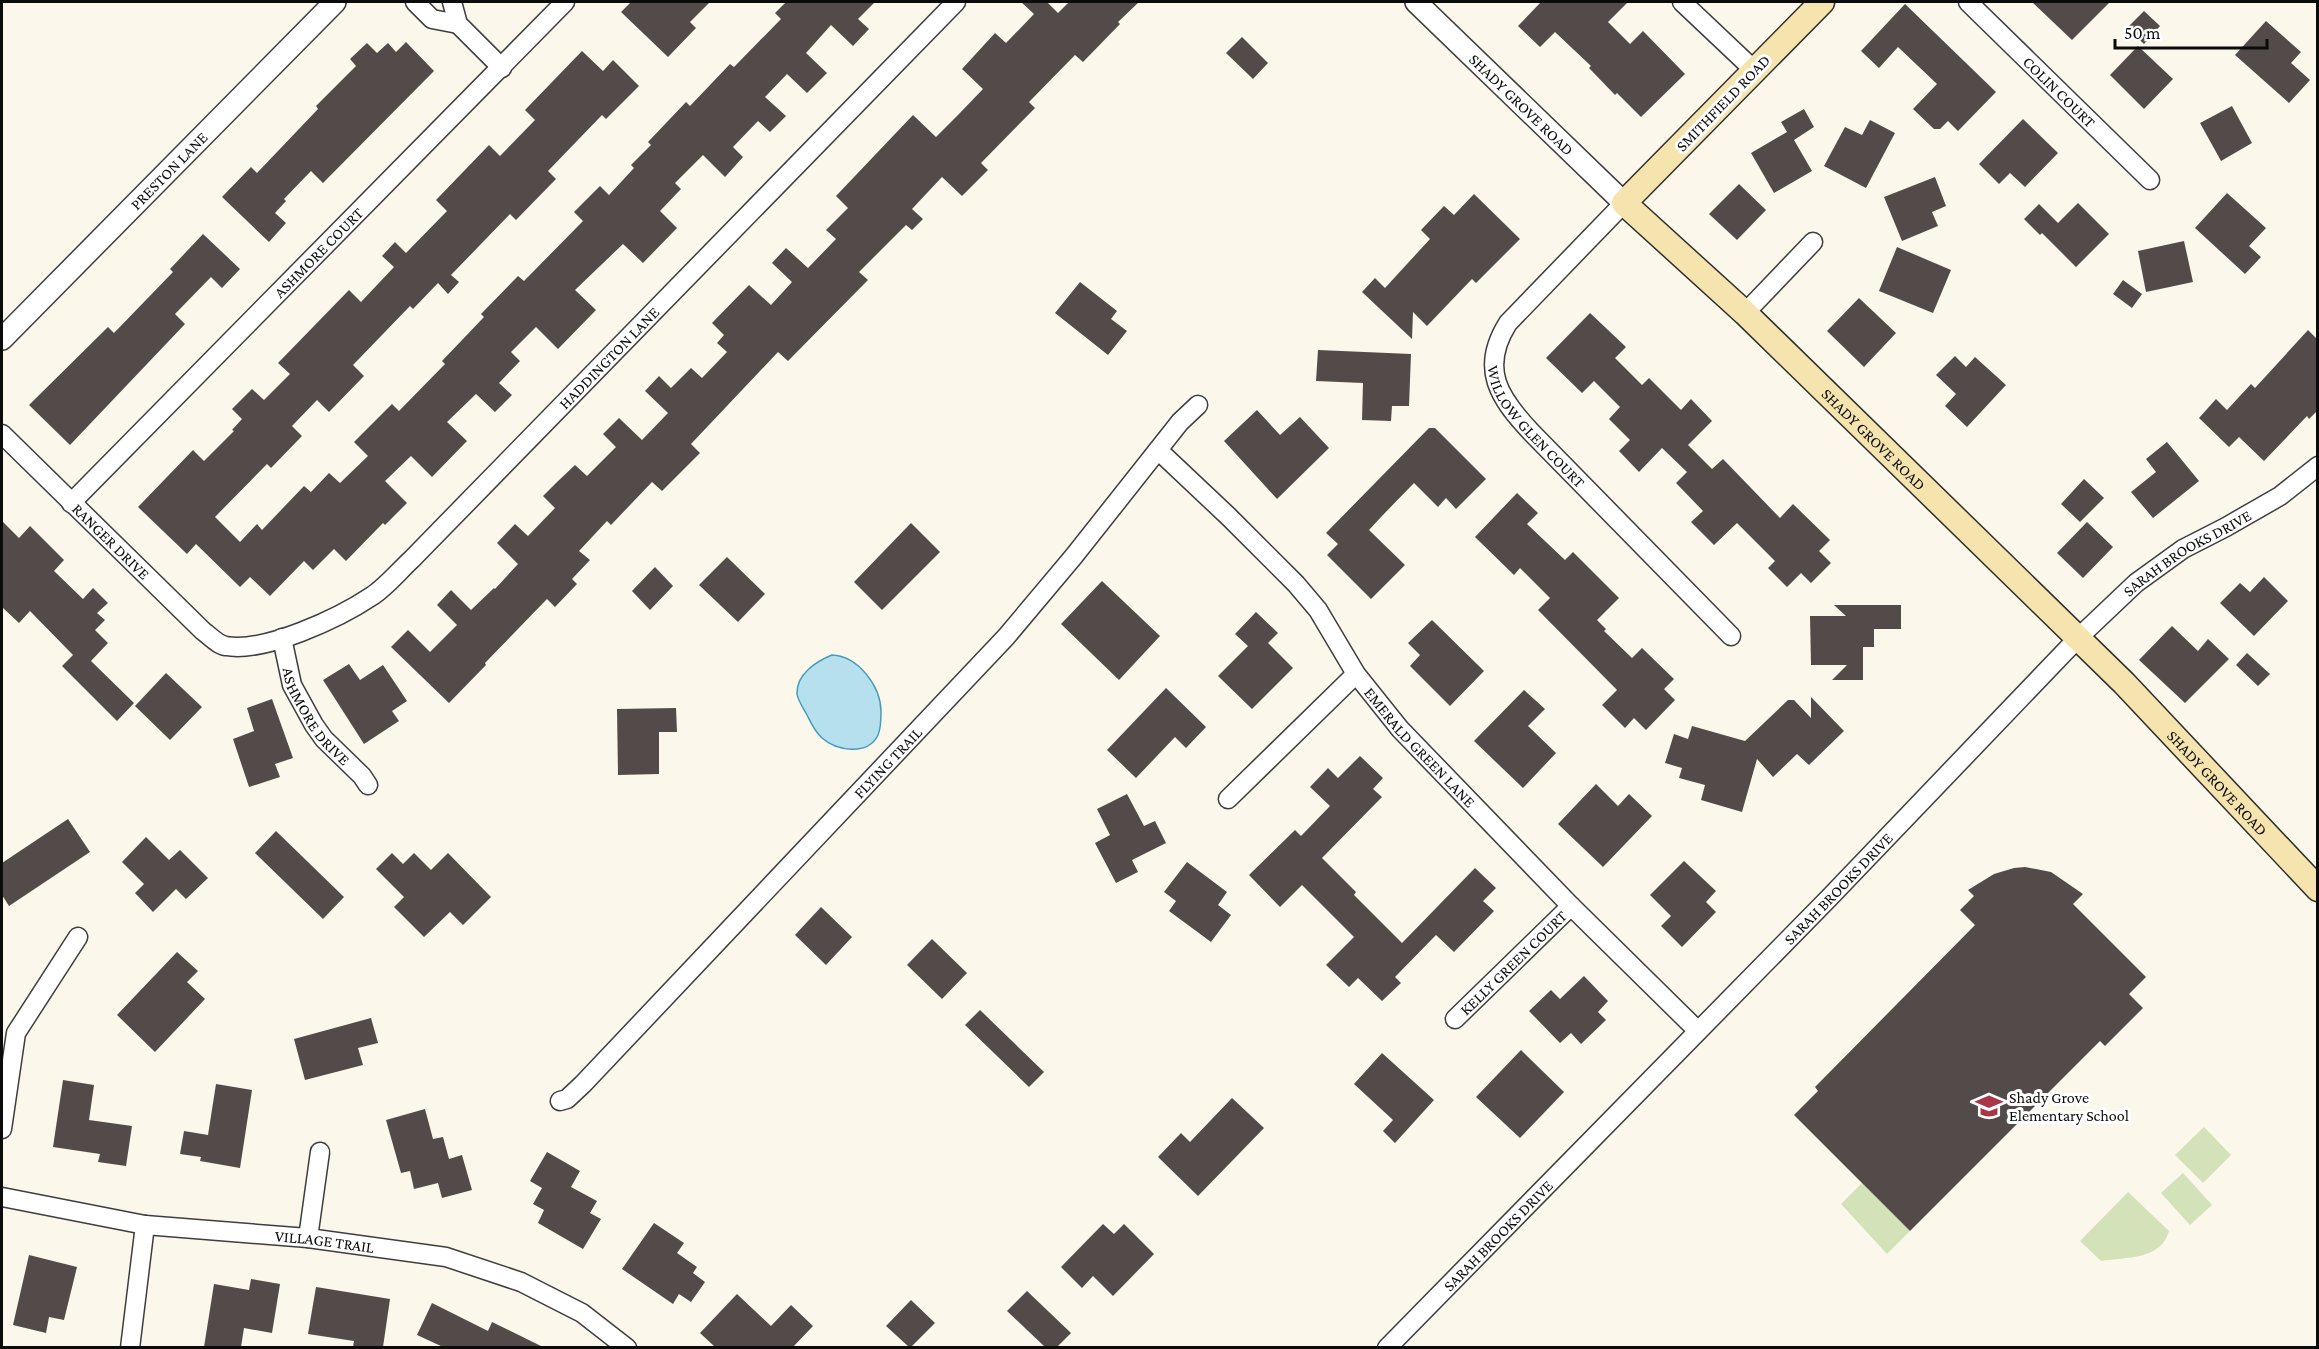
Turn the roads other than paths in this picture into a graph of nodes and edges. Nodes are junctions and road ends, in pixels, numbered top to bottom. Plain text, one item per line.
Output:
1 (335, 2) edge
2 (415, 2) edge
3 (452, 2) edge
4 (566, 2) edge
5 (956, 2) edge
6 (1416, 2) edge
7 (1682, 2) edge
8 (1822, 2) edge
9 (1968, 2) edge
10 (458, 24) junction
11 (502, 68) junction
12 (1755, 71) junction
13 (2150, 180) dead end
14 (1624, 203) junction
15 (1812, 242) dead end
16 (1745, 313) junction
17 (2, 339) edge
18 (1198, 405) dead end
19 (2, 434) edge
20 (1158, 450) junction
21 (2318, 466) edge
22 (71, 502) junction
23 (1731, 636) dead end
24 (282, 638) junction
25 (2078, 638) junction
26 (224, 646) joint
27 (1356, 674) junction
28 (368, 785) dead end
29 (1228, 799) dead end
30 (2318, 889) edge
31 (1571, 906) junction
32 (78, 937) dead end
33 (1455, 1020) dead end
34 (1698, 1030) junction
35 (560, 1101) dead end
36 (2, 1129) edge
37 (320, 1152) dead end
38 (2, 1197) edge
39 (145, 1225) junction
40 (308, 1238) junction
41 (130, 1347) edge
42 (627, 1347) edge
43 (1387, 1347) edge

1 - 17 street, PRESTON LANE
2 - 10 street
3 - 10 street
4 - 11 street, ASHMORE COURT
5 - 24 street, HADDINGTON LANE
6 - 14 street, SHADY GROVE ROAD
7 - 12 street
8 - 12 main road, SMITHFIELD ROAD
9 - 13 street, COLIN COURT
10 - 11 street
11 - 22 street, ASHMORE COURT
12 - 14 main road, SMITHFIELD ROAD
14 - 16 main road, SHADY GROVE ROAD
14 - 23 street, WILLOW GLEN COURT
15 - 16 street
16 - 25 main road, SHADY GROVE ROAD
18 - 20 street, FLYING TRAIL
19 - 22 street, RANGER DRIVE
20 - 27 street, EMERALD GREEN LANE
20 - 35 street, FLYING TRAIL
21 - 25 street, SARAH BROOKS DRIVE
22 - 26 street, RANGER DRIVE
24 - 26 street, HADDINGTON LANE
24 - 28 street, ASHMORE DRIVE
25 - 30 main road, SHADY GROVE ROAD
25 - 34 street, SARAH BROOKS DRIVE
27 - 29 street
27 - 31 street, EMERALD GREEN LANE
31 - 33 street, KELLY GREEN COURT
31 - 34 street, EMERALD GREEN LANE
32 - 36 street
34 - 43 street, SARAH BROOKS DRIVE
37 - 40 street
38 - 39 street, VILLAGE TRAIL
39 - 40 street, VILLAGE TRAIL
39 - 41 street
40 - 42 street, VILLAGE TRAIL

